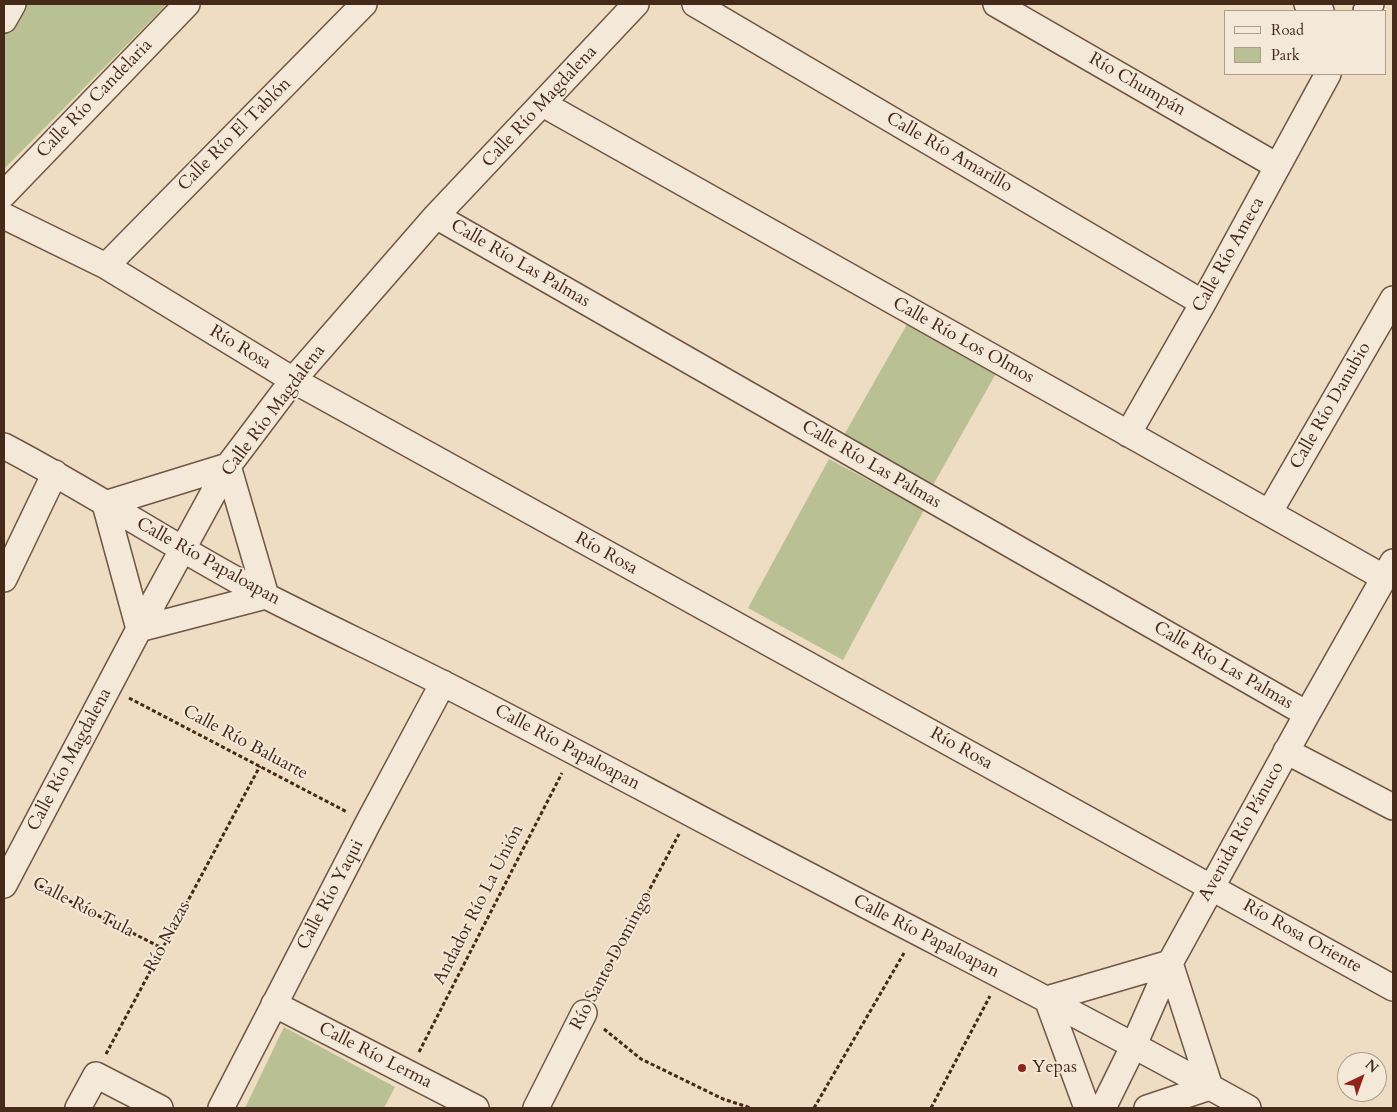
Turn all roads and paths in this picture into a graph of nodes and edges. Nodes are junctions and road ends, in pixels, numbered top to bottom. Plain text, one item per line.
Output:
1 (12, 4) edge
2 (187, 4) edge
3 (364, 4) edge
4 (636, 4) edge
5 (695, 4) edge
6 (996, 4) edge
7 (1307, 4) edge
8 (1319, 10) edge
9 (4, 20) edge
10 (1327, 75) edge
11 (543, 104) junction
12 (1277, 166) junction
13 (4, 194) edge
14 (4, 216) edge
15 (436, 216) junction
16 (106, 266) junction
17 (1393, 300) edge
18 (1203, 303) junction
19 (293, 380) junction
20 (1128, 434) junction
21 (4, 446) edge
22 (228, 466) junction
23 (55, 473) junction
24 (105, 504) junction
25 (1269, 513) junction
26 (184, 549) junction
27 (1388, 570) edge
28 (4, 579) edge
29 (266, 596) junction
30 (139, 629) junction
31 (443, 683) junction
32 (108, 688) junction
33 (1307, 714) junction
34 (573, 750) junction
35 (1286, 751) junction
36 (260, 766) junction
37 (1393, 807) edge
38 (690, 814) junction
39 (368, 823) junction
40 (6, 875) edge
41 (1212, 887) junction
42 (916, 932) junction
43 (162, 948) junction
44 (1170, 963) junction
45 (1000, 976) junction
46 (1393, 988) edge
47 (1047, 998) junction
48 (274, 1004) junction
49 (584, 1013) junction
50 (1133, 1047) junction
51 (408, 1073) junction
52 (96, 1075) junction
53 (1210, 1087) junction
54 (78, 1108) edge
55 (160, 1108) edge
56 (221, 1108) edge
57 (476, 1108) edge
58 (536, 1108) edge
59 (751, 1108) edge
60 (814, 1108) edge
61 (931, 1108) edge
62 (1087, 1108) edge
63 (1102, 1108) edge
64 (1147, 1108) edge
65 (1248, 1108) edge

1 - 9 street
2 - 13 street, Calle Río Candelaria
3 - 16 street, Calle Río El Tablón
4 - 11 street, Calle Río Magdalena
5 - 18 street, Calle Río Amarillo
6 - 12 street, Río Chumpán
7 - 8 street
10 - 12 street, Calle Río Ameca
11 - 15 street, Calle Río Magdalena
11 - 20 street, Calle Río Los Olmos
12 - 18 street, Calle Río Ameca
14 - 16 street, Río Rosa
15 - 19 street, Calle Río Magdalena
15 - 33 street, Calle Río Las Palmas
16 - 19 street, Río Rosa
17 - 25 street, Calle Río Danubio
18 - 20 street, Calle Río Ameca
19 - 22 street, Calle Río Magdalena
19 - 41 street, Río Rosa
20 - 25 street, Calle Río Los Olmos
21 - 23 street, Calle Río Papaloapan
22 - 24 street
22 - 26 street, Calle Río Magdalena
22 - 29 street
23 - 24 street, Calle Río Papaloapan
23 - 28 street
24 - 26 street, Calle Río Papaloapan
24 - 30 street
25 - 27 street, Calle Río Los Olmos
26 - 29 street, Calle Río Papaloapan
26 - 30 street, Calle Río Magdalena
27 - 33 street, Avenida Río Pánuco
29 - 30 street
29 - 31 street, Calle Río Papaloapan
30 - 32 street, Calle Río Magdalena
31 - 34 street, Calle Río Papaloapan
31 - 39 street, Calle Río Yaqui
32 - 36 path, Calle Río Baluarte
32 - 40 street, Calle Río Magdalena
33 - 35 street, Avenida Río Pánuco
34 - 38 street, Calle Río Papaloapan
34 - 51 path, Andador Río La Unión
35 - 37 street
35 - 41 street, Avenida Río Pánuco
36 - 39 path, Calle Río Baluarte
36 - 43 path, Río Nazas
38 - 42 street, Calle Río Papaloapan
38 - 49 path, Río Santo Domingo
39 - 48 street, Calle Río Yaqui
40 - 43 path, Calle Río Tula
41 - 44 street, Avenida Río Pánuco
41 - 46 street, Río Rosa Oriente
42 - 45 street, Calle Río Papaloapan
42 - 60 path
43 - 52 path, Río Nazas
44 - 47 street
44 - 50 street, Avenida Río Pánuco
44 - 53 street
45 - 47 street, Calle Río Papaloapan
45 - 61 path
47 - 50 street, Calle Río Papaloapan
47 - 62 street
48 - 51 street, Calle Río Lerma
48 - 56 street, Calle Río Yaqui
49 - 58 street, Río Santo Domingo
49 - 59 path
50 - 53 street, Calle Río Papaloapan
50 - 63 street, Avenida Río Pánuco
51 - 57 street, Calle Río Lerma
52 - 54 street
52 - 55 street
53 - 64 street
53 - 65 street, Calle Río Papaloapan

